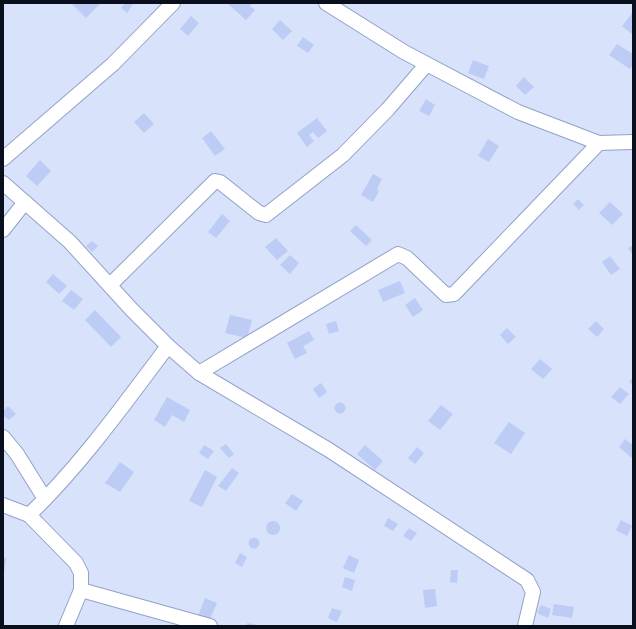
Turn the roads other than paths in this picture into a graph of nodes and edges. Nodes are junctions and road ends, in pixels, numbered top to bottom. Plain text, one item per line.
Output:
1 (173, 3) edge
2 (326, 3) edge
3 (426, 64) junction
4 (633, 142) edge
5 (599, 143) junction
6 (3, 159) edge
7 (3, 183) edge
8 (25, 202) junction
9 (3, 230) edge
10 (110, 286) junction
11 (168, 346) junction
12 (199, 373) junction
13 (3, 437) edge
14 (45, 500) junction
15 (3, 505) edge
16 (29, 515) junction
17 (81, 590) junction
18 (66, 626) edge
19 (210, 626) edge
20 (525, 626) edge

1 - 6 street
2 - 3 street
3 - 5 street
3 - 10 street
4 - 5 street
5 - 12 street
7 - 8 street
8 - 9 street
8 - 10 street
10 - 11 street
11 - 12 street
11 - 14 street
12 - 20 street
13 - 14 street
14 - 16 street
15 - 16 street
16 - 17 street
17 - 18 street
17 - 19 street

